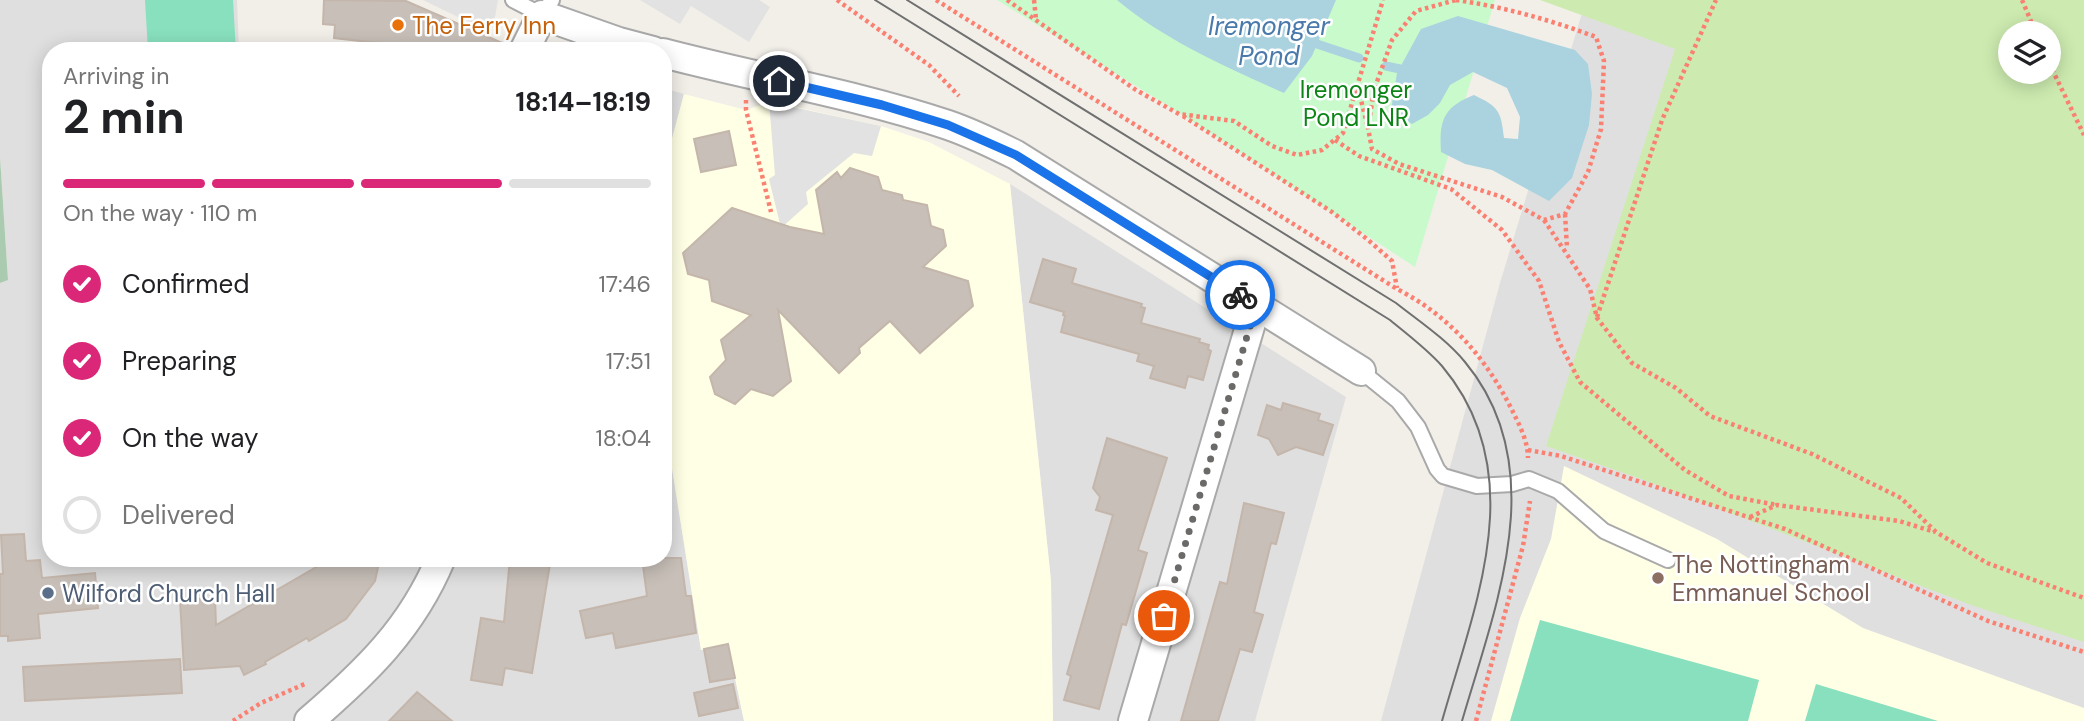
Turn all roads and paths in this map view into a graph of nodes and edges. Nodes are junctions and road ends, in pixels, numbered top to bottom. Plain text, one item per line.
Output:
1 (513, 0) edge
2 (837, 0) edge
3 (936, 0) edge
4 (1007, 0) edge
5 (1034, 0) edge
6 (1383, 0) edge
7 (1456, 0) edge
8 (1716, 0) edge
9 (2022, 0) edge
10 (547, 8) edge
11 (1036, 20) junction
12 (2031, 21) edge
13 (529, 42) edge
14 (619, 42) edge
15 (672, 55) edge
16 (745, 73) junction
17 (2059, 84) edge
18 (1357, 85) junction
19 (1179, 114) junction
20 (948, 125) junction
21 (1368, 128) junction
22 (2084, 135) edge
23 (1335, 140) junction
24 (771, 212) dead end
25 (1565, 214) junction
26 (1544, 220) junction
27 (1567, 253) junction
28 (1397, 289) junction
29 (1256, 306) junction
30 (1597, 318) junction
31 (1360, 371) joint
32 (1528, 450) junction
33 (1529, 479) junction
34 (1777, 505) junction
35 (1749, 517) junction
36 (1936, 532) junction
37 (1668, 560) dead end
38 (437, 567) edge
39 (2084, 598) edge
40 (2084, 652) edge
41 (351, 685) junction
42 (233, 721) edge
43 (309, 721) edge
44 (1133, 721) edge
45 (1476, 721) edge

1 - 10 lane
2 - 20 path
3 - 28 path
4 - 11 path
5 - 11 path
6 - 18 path
7 - 21 path
7 - 25 path
8 - 30 path
9 - 12 path
10 - 13 street
10 - 14 street
11 - 19 path
15 - 16 street
16 - 20 street
16 - 24 path
17 - 22 path
18 - 21 path
18 - 23 path
19 - 23 path
19 - 28 path
20 - 29 street
21 - 26 path
23 - 34 path
25 - 26 path
25 - 27 path
26 - 27 path
27 - 30 path
28 - 32 path
29 - 31 street
29 - 44 street
30 - 36 path
31 - 33 lane
32 - 33 path
32 - 35 path
33 - 37 lane
33 - 45 path
34 - 35 path
34 - 36 path
35 - 40 path
36 - 39 path
38 - 41 street
41 - 42 path
41 - 43 street

